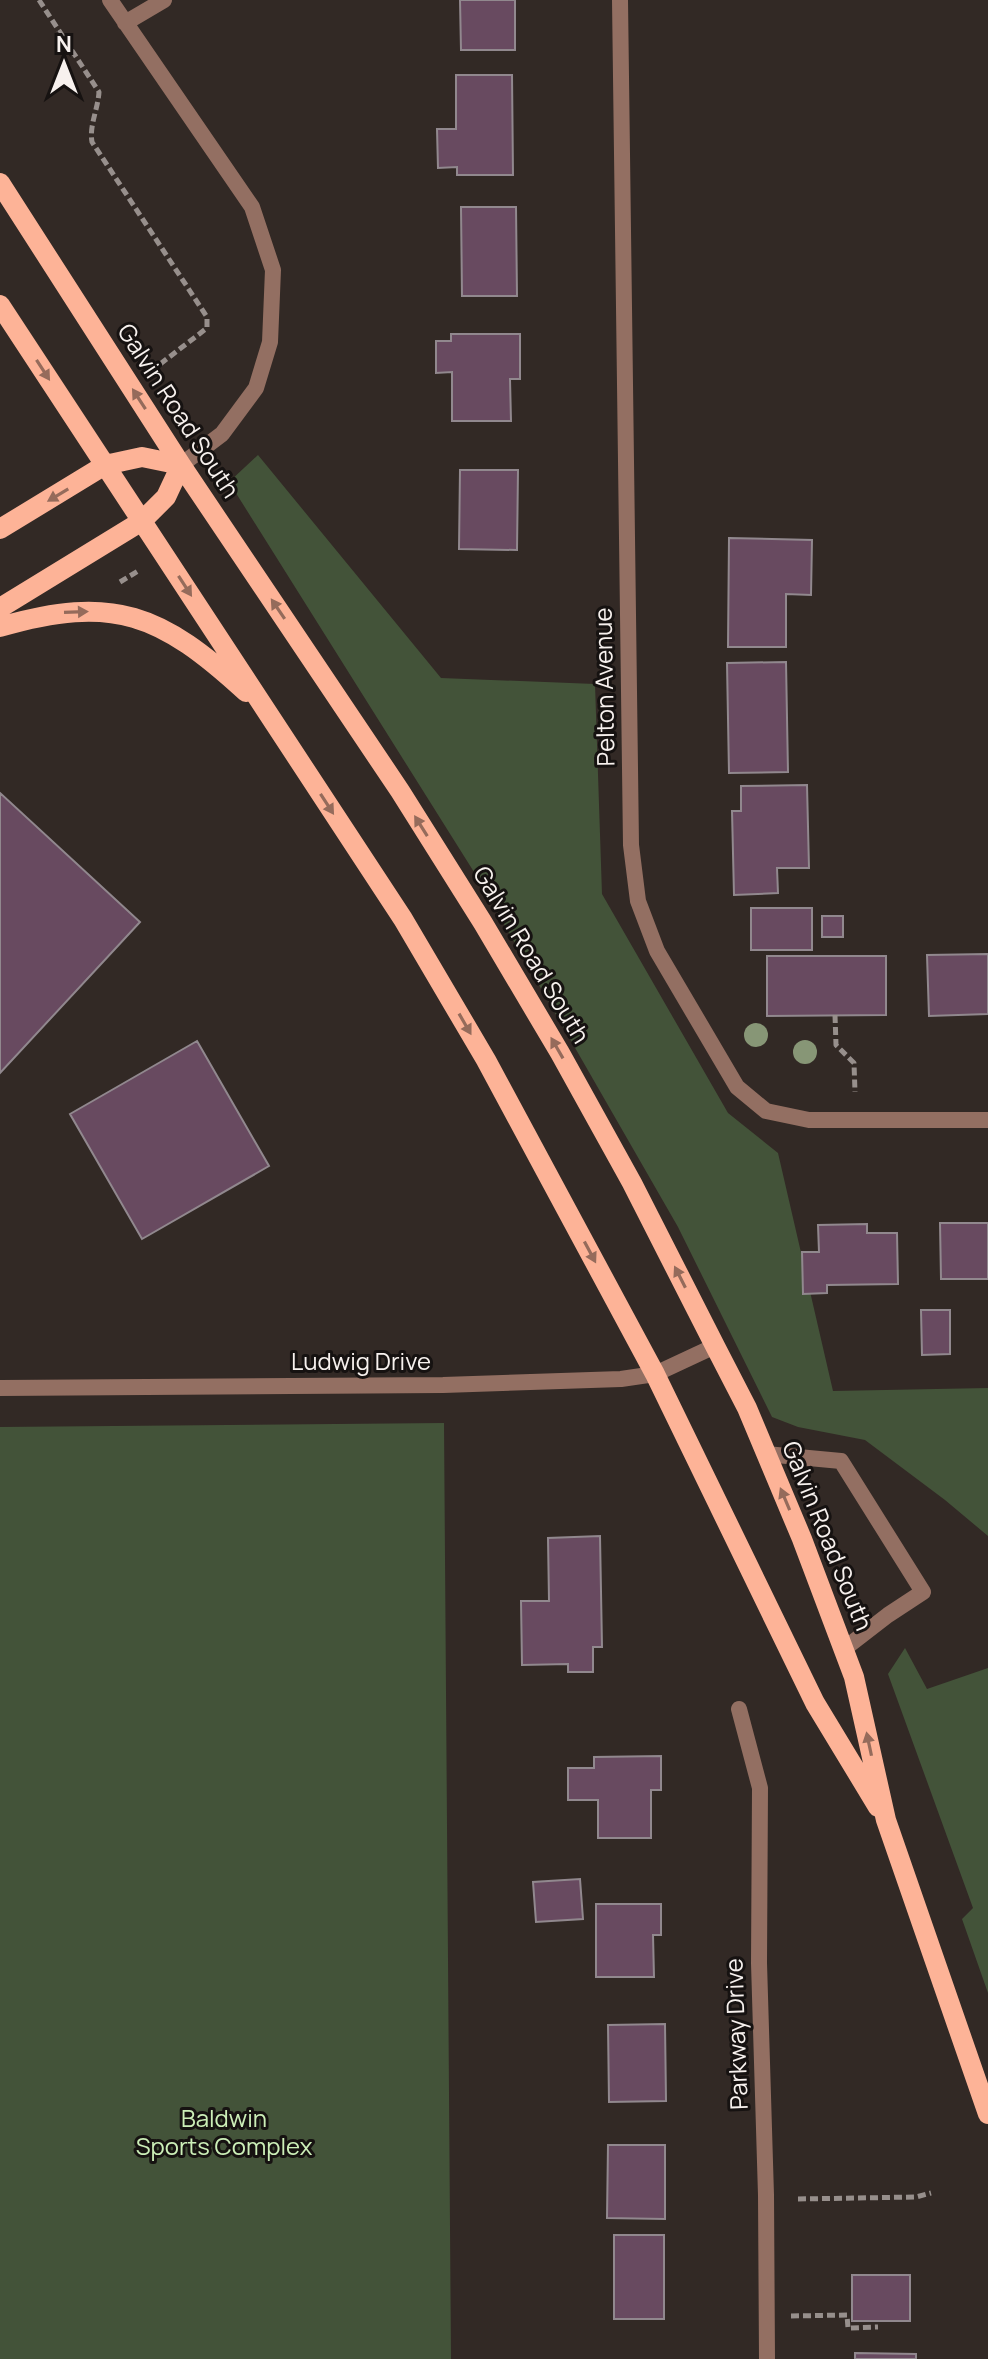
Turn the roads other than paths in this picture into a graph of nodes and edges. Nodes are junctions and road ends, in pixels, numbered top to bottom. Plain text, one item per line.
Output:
1 (110, 0) edge
2 (164, 0) edge
3 (620, 0) edge
4 (125, 23) junction
5 (0, 183) edge
6 (0, 305) edge
7 (105, 465) junction
8 (181, 465) junction
9 (142, 521) junction
10 (0, 529) edge
11 (0, 608) edge
12 (0, 627) edge
13 (267, 712) junction
14 (988, 1120) edge
15 (715, 1346) junction
16 (655, 1374) junction
17 (0, 1388) edge
18 (766, 1454) junction
19 (844, 1649) junction
20 (739, 1709) dead end
21 (886, 1820) junction
22 (988, 2114) edge
23 (767, 2359) edge

1 - 4 street
2 - 4 street
3 - 14 street, Pelton Avenue
4 - 8 street
8 -> 5 main road, Galvin Road South
6 -> 7 main road, Galvin Road South
7 - 8 main road
7 - 9 main road, Galvin Road South
7 -> 10 main road
8 - 9 main road
15 -> 8 main road, Galvin Road South
9 - 11 main road
9 -> 13 main road, Galvin Road South
12 -> 13 main road
13 -> 16 main road, Galvin Road South
15 - 16 street, Ludwig Drive
15 - 18 main road, Galvin Road South
16 - 17 street, Ludwig Drive
16 - 21 main road, Galvin Road South
19 -> 18 main road, Galvin Road South
18 - 19 street
21 -> 19 main road, Galvin Road South
20 - 23 street, Parkway Drive
21 - 22 main road, Galvin Road South

